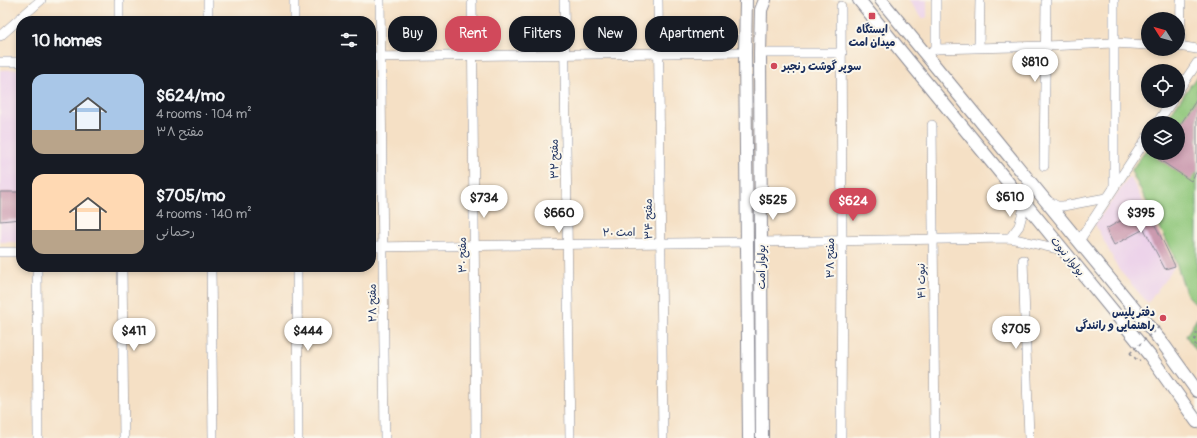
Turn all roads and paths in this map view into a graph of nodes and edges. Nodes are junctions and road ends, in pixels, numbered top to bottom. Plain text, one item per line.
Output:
1 (119, 0) edge
2 (208, 0) edge
3 (294, 0) edge
4 (380, 0) edge
5 (472, 0) edge
6 (564, 0) edge
7 (658, 0) edge
8 (746, 0) edge
9 (765, 0) edge
10 (859, 0) edge
11 (881, 0) edge
12 (936, 0) edge
13 (980, 0) edge
14 (1046, 0) edge
15 (1114, 0) edge
16 (1181, 0) edge
17 (38, 1) edge
18 (841, 6) dead end
19 (1180, 12) edge
20 (22, 16) edge
21 (119, 16) edge
22 (208, 16) edge
23 (294, 16) edge
24 (16, 21) edge
25 (0, 36) edge
26 (1113, 42) junction
27 (1141, 44) edge
28 (1046, 46) junction
29 (1185, 47) edge
30 (979, 48) junction
31 (1197, 49) edge
32 (745, 52) junction
33 (931, 52) junction
34 (760, 53) junction
35 (842, 53) junction
36 (658, 54) junction
37 (565, 55) junction
38 (472, 56) junction
39 (381, 57) junction
40 (376, 58) edge
41 (0, 62) edge
42 (16, 62) edge
43 (1197, 63) edge
44 (1185, 81) edge
45 (932, 125) dead end
46 (1141, 146) edge
47 (1044, 166) dead end
48 (1114, 187) junction
49 (1106, 198) junction
50 (1046, 200) junction
51 (1025, 204) junction
52 (1010, 238) junction
53 (933, 239) junction
54 (842, 240) junction
55 (1079, 241) junction
56 (747, 242) junction
57 (761, 242) junction
58 (661, 244) junction
59 (568, 245) junction
60 (474, 246) junction
61 (376, 247) edge
62 (383, 247) junction
63 (1063, 250) junction
64 (0, 252) edge
65 (16, 252) edge
66 (1023, 260) dead end
67 (37, 272) edge
68 (122, 272) edge
69 (211, 272) edge
70 (297, 272) edge
71 (1161, 325) dead end
72 (1197, 332) edge
73 (1197, 347) edge
74 (1138, 361) dead end
75 (1197, 391) edge
76 (1197, 422) edge
77 (38, 438) edge
78 (124, 438) edge
79 (213, 438) edge
80 (298, 438) edge
81 (385, 438) edge
82 (476, 438) edge
83 (570, 438) edge
84 (663, 438) edge
85 (749, 438) edge
86 (762, 438) edge
87 (841, 438) edge
88 (935, 438) edge
89 (1029, 438) edge

1 - 21 street
2 - 22 street
3 - 23 street
4 - 39 street, مفتح ۲۸
5 - 38 street, مفتح ۳۰
6 - 37 street, مفتح ۳۲
7 - 36 street, مفتح ۳۴
8 - 32 main road, بولوار امت
9 - 34 main road, بولوار امت
10 - 51 main road, بولوار نبوت
11 - 33 main road, بولوار نبوت
12 - 33 street
13 - 30 street
14 - 28 street
15 - 26 street
16 - 19 street
17 - 20 street
18 - 35 street, مفتح ۳۸
24 - 25 street
26 - 27 street
26 - 28 street
26 - 48 street
28 - 30 street
28 - 47 street
29 - 31 street
30 - 33 street
32 - 36 street
32 - 56 main road, بولوار امت
33 - 50 main road, بولوار نبوت
34 - 35 street
34 - 57 main road, بولوار امت
35 - 54 street, مفتح ۳۸
36 - 37 street
36 - 58 street, مفتح ۳۴
37 - 38 street
37 - 59 street, مفتح ۳۲
38 - 39 street
38 - 60 street, مفتح ۳۰
39 - 40 street
39 - 62 street, مفتح ۲۸
41 - 42 street
43 - 44 street
45 - 53 street, نبوت ۴۱
46 - 48 street
48 - 49 street
49 - 50 street
49 - 55 street
50 - 55 main road, بولوار نبوت
51 - 52 street
51 - 63 main road, بولوار نبوت
52 - 53 street
52 - 63 street
53 - 54 street
53 - 88 street, نبوت ۴۱
54 - 57 street
54 - 87 street, مفتح ۳۸
55 - 75 main road, بولوار نبوت
56 - 58 street, امت ۲۰
56 - 85 main road, بولوار امت
57 - 86 main road, بولوار امت
58 - 59 street, امت ۲۰
58 - 84 street, مفتح ۳۴
59 - 60 street, امت ۲۰
59 - 83 street, مفتح ۳۲
60 - 62 street, امت ۲۰
60 - 82 street, مفتح ۳۰
61 - 62 street, امت ۲۰
62 - 81 street, مفتح ۲۸
63 - 76 main road, بولوار نبوت
64 - 65 street
66 - 89 street
67 - 77 street
68 - 78 street
69 - 79 street
70 - 80 street
71 - 74 path, bridge
72 - 73 path

